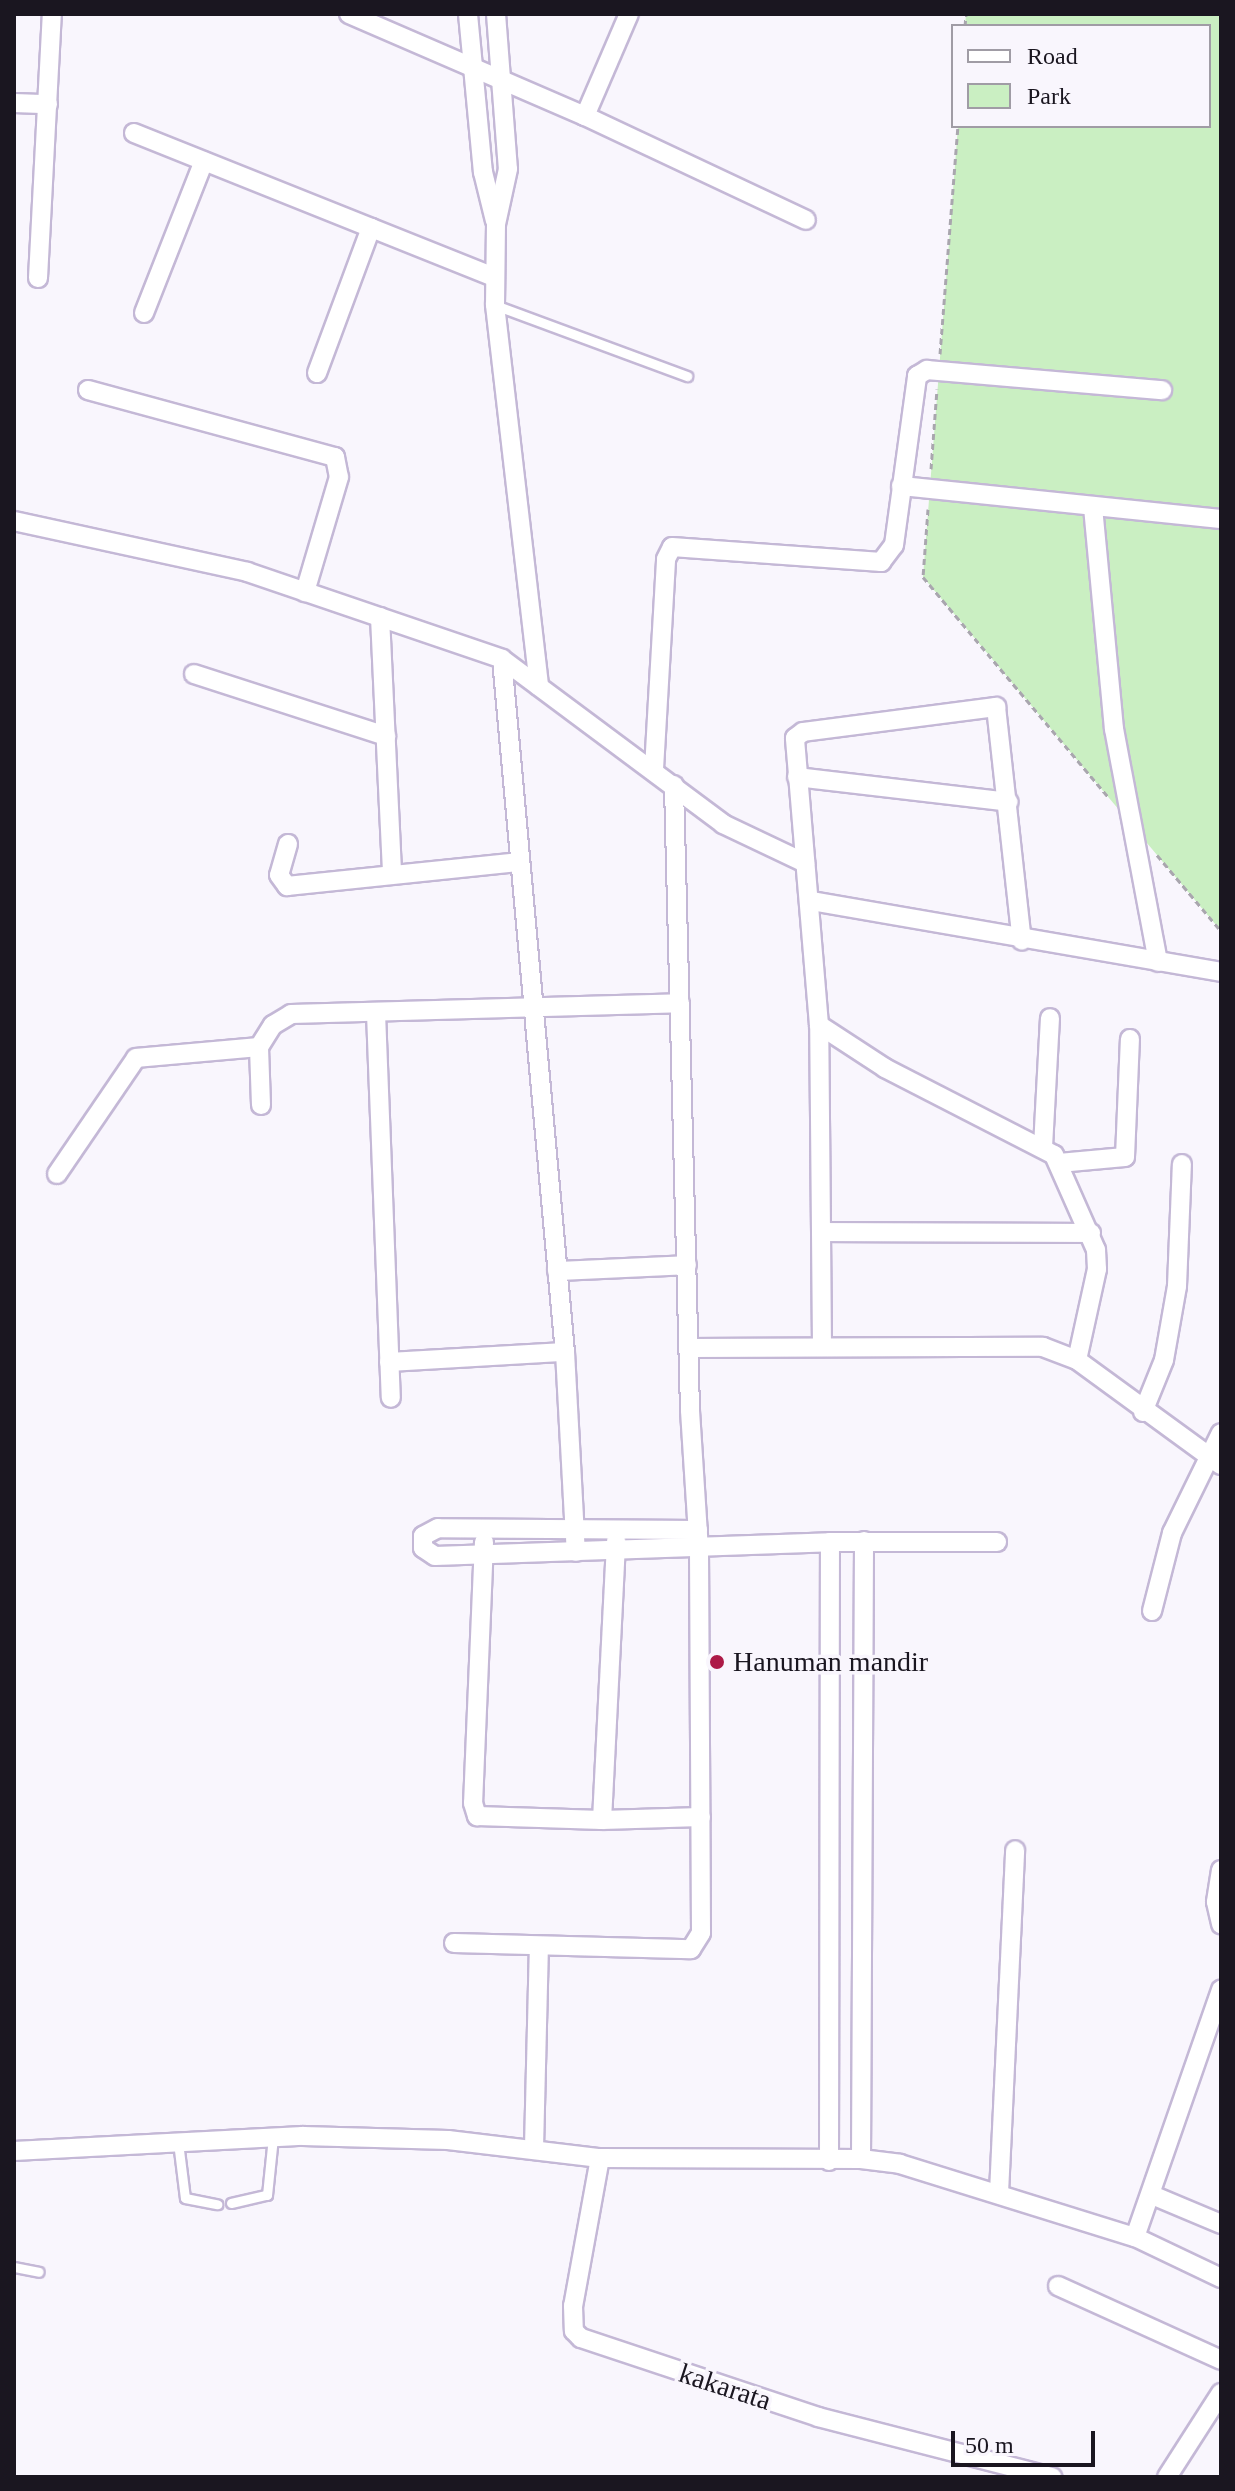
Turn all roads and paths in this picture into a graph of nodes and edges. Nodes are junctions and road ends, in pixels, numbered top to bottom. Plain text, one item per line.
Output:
1 (52, 14) edge
2 (349, 14) edge
3 (468, 14) edge
4 (496, 14) edge
5 (629, 14) edge
6 (473, 68) junction
7 (502, 81) junction
8 (14, 103) edge
9 (48, 104) junction
10 (585, 116) junction
11 (958, 128) edge
12 (134, 133) dead end
13 (204, 161) junction
14 (806, 220) dead end
15 (496, 224) junction
16 (371, 228) junction
17 (494, 277) junction
18 (38, 278) dead end
19 (495, 305) junction
20 (144, 313) dead end
21 (939, 359) dead end
22 (317, 373) dead end
23 (938, 375) dead end
24 (687, 376) dead end
25 (88, 390) dead end
26 (1162, 390) dead end
27 (930, 484) dead end
28 (901, 486) junction
29 (929, 499) dead end
30 (1093, 507) junction
31 (1221, 519) edge
32 (14, 521) edge
33 (305, 592) junction
34 (380, 617) junction
35 (502, 659) junction
36 (194, 674) dead end
37 (539, 686) junction
38 (386, 736) junction
39 (654, 769) junction
40 (797, 777) junction
41 (674, 785) junction
42 (1009, 802) junction
43 (1118, 809) dead end
44 (288, 844) dead end
45 (1149, 846) dead end
46 (518, 862) junction
47 (805, 863) junction
48 (392, 873) junction
49 (811, 901) junction
50 (1221, 931) edge
51 (1022, 941) junction
52 (1158, 962) junction
53 (1221, 972) edge
54 (531, 1003) junction
55 (680, 1003) junction
56 (376, 1013) junction
57 (1050, 1018) dead end
58 (819, 1025) junction
59 (1130, 1039) dead end
60 (259, 1047) junction
61 (261, 1105) dead end
62 (1043, 1147) junction
63 (1059, 1163) junction
64 (1182, 1164) dead end
65 (57, 1174) dead end
66 (821, 1232) junction
67 (1091, 1233) junction
68 (687, 1265) junction
69 (557, 1271) junction
70 (822, 1347) junction
71 (689, 1348) junction
72 (565, 1352) junction
73 (1077, 1360) junction
74 (389, 1362) junction
75 (391, 1398) dead end
76 (1143, 1412) junction
77 (1221, 1433) edge
78 (1214, 1460) edge
79 (575, 1527) junction
80 (483, 1528) junction
81 (616, 1528) junction
82 (698, 1530) junction
83 (864, 1541) junction
84 (830, 1542) junction
85 (997, 1542) dead end
86 (699, 1550) junction
87 (616, 1551) junction
88 (484, 1552) junction
89 (576, 1552) junction
90 (1152, 1611) dead end
91 (701, 1817) junction
92 (602, 1820) junction
93 (1015, 1850) dead end
94 (1221, 1870) edge
95 (1221, 1924) edge
96 (454, 1943) dead end
97 (539, 1949) junction
98 (1221, 1990) edge
99 (273, 2137) junction
100 (178, 2142) junction
101 (534, 2148) junction
102 (14, 2151) edge
103 (600, 2158) junction
104 (861, 2159) junction
105 (829, 2161) junction
106 (999, 2193) junction
107 (1152, 2195) junction
108 (231, 2203) dead end
109 (217, 2204) dead end
110 (1221, 2224) edge
111 (1135, 2237) junction
112 (14, 2267) edge
113 (39, 2272) dead end
114 (1221, 2278) edge
115 (1058, 2286) dead end
116 (1221, 2360) edge
117 (1221, 2393) edge
118 (1052, 2477) edge
119 (1167, 2477) edge

1 - 9 street
2 - 6 street
3 - 6 street
4 - 7 street
5 - 10 street
6 - 7 street
6 - 15 street
7 - 10 street
7 - 15 street
8 - 9 street
9 - 18 street
10 - 14 street
11 - 21 path
12 - 13 street
13 - 16 street
13 - 20 street
15 - 17 street
16 - 17 street
16 - 22 street
17 - 19 street
19 - 24 lane
19 - 37 street
23 - 27 path
25 - 33 street
26 - 28 street
28 - 30 street
28 - 39 street
29 - 43 path
30 - 31 street
30 - 52 street
32 - 33 street
33 - 34 street
34 - 35 street
34 - 38 street
35 - 37 street
35 - 46 street
36 - 38 street
37 - 39 street
38 - 48 street
39 - 41 street
40 - 42 street
40 - 42 street
40 - 47 street
41 - 47 street
41 - 55 street
42 - 51 street
44 - 48 street
45 - 50 path
46 - 48 street
46 - 54 street
47 - 49 street
49 - 51 street
49 - 58 street
51 - 52 street
52 - 53 street
54 - 55 street
54 - 56 street
54 - 69 street
55 - 68 street
56 - 60 street
56 - 74 street
57 - 62 street
58 - 62 street
58 - 66 street
59 - 63 street
60 - 61 street
60 - 65 street
62 - 63 street
63 - 67 street
64 - 76 street
66 - 67 street
66 - 70 street
67 - 73 street
68 - 69 street
68 - 71 street
69 - 72 street
70 - 71 street
70 - 73 street
71 - 82 street
72 - 74 street
72 - 79 street
73 - 76 street
74 - 75 street
76 - 78 street
77 - 78 street
78 - 90 street
79 - 80 street
79 - 81 street
79 - 89 street
80 - 88 street
80 - 88 street
81 - 82 street
81 - 87 street
82 - 86 street
83 - 84 street
83 - 85 street
83 - 104 street
84 - 86 street
84 - 105 street
86 - 87 street
86 - 91 street
87 - 89 street
87 - 92 street
88 - 89 street
88 - 92 street
91 - 92 street
91 - 97 street
93 - 106 street
94 - 95 street
96 - 97 street
97 - 101 street
98 - 107 street
99 - 100 street
99 - 101 street
99 - 108 lane
100 - 102 street
100 - 109 lane
101 - 103 street
103 - 105 street
103 - 118 street, kakarata
104 - 105 street
104 - 106 street
106 - 111 street
107 - 110 street
107 - 111 street
111 - 114 street
112 - 113 lane
115 - 116 street
117 - 119 street

